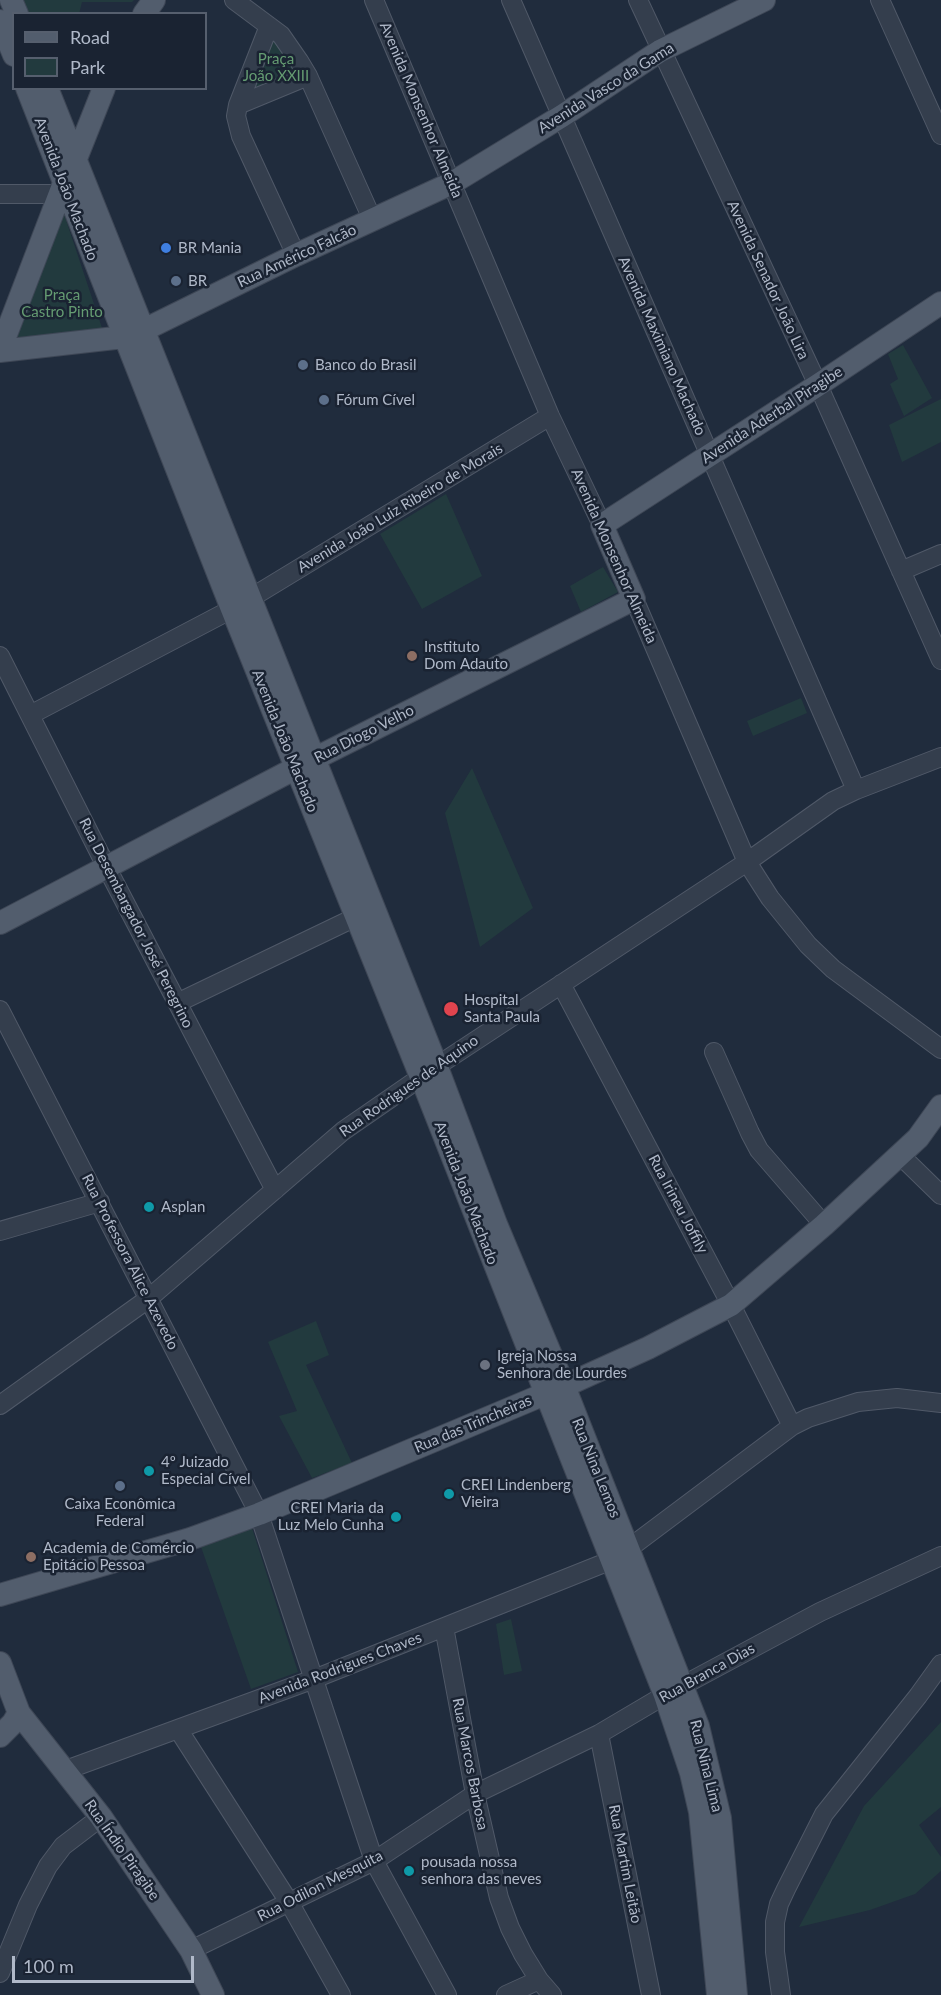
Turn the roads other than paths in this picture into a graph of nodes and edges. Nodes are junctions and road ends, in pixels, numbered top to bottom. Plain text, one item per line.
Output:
1 (234, 0) edge
2 (374, 0) edge
3 (512, 0) edge
4 (638, 0) edge
5 (764, 0) edge
6 (880, 0) edge
7 (0, 21) edge
8 (269, 26) junction
9 (12, 50) edge
10 (660, 51) junction
11 (308, 76) junction
12 (28, 90) edge
13 (48, 90) edge
14 (103, 90) edge
15 (238, 105) junction
16 (562, 116) junction
17 (941, 135) edge
18 (75, 161) junction
19 (452, 183) junction
20 (62, 188) junction
21 (0, 194) edge
22 (373, 221) junction
23 (296, 255) junction
24 (941, 303) edge
25 (134, 333) junction
26 (0, 351) edge
27 (818, 386) junction
28 (550, 416) junction
29 (710, 455) junction
30 (602, 525) junction
31 (941, 554) edge
32 (901, 571) junction
33 (634, 599) junction
34 (241, 604) junction
35 (0, 656) edge
36 (941, 660) edge
37 (30, 715) junction
38 (941, 757) edge
39 (305, 763) junction
40 (856, 790) junction
41 (747, 862) junction
42 (107, 867) junction
43 (356, 917) junction
44 (0, 923) edge
45 (561, 984) junction
46 (177, 1003) junction
47 (0, 1010) edge
48 (941, 1049) edge
49 (714, 1052) dead end
50 (429, 1071) junction
51 (941, 1106) edge
52 (900, 1155) junction
53 (275, 1190) junction
54 (941, 1195) edge
55 (100, 1202) junction
56 (824, 1224) junction
57 (0, 1231) edge
58 (148, 1299) junction
59 (731, 1305) junction
60 (555, 1390) junction
61 (941, 1403) edge
62 (0, 1405) edge
63 (792, 1426) junction
64 (259, 1514) junction
65 (620, 1554) junction
66 (941, 1556) edge
67 (0, 1596) edge
68 (444, 1627) junction
69 (0, 1663) edge
70 (941, 1664) edge
71 (314, 1679) junction
72 (674, 1691) junction
73 (19, 1713) junction
74 (178, 1729) junction
75 (599, 1734) junction
76 (0, 1736) edge
77 (66, 1770) junction
78 (475, 1794) junction
79 (101, 1817) junction
80 (374, 1862) junction
81 (289, 1902) junction
82 (191, 1950) junction
83 (0, 1973) edge
84 (539, 1980) junction
85 (213, 1995) edge
86 (341, 1995) edge
87 (447, 1995) edge
88 (506, 1995) edge
89 (552, 1995) edge
90 (651, 1995) edge
91 (718, 1995) edge
92 (736, 1995) edge
93 (781, 1995) edge

1 - 8 street
2 - 19 street, Avenida Monsenhor Almeida
3 - 16 street, Avenida Maximiano Machado
4 - 10 street, Avenida Senador João Lira
5 - 10 main road, Avenida Vasco da Gama
6 - 17 street
7 - 9 main road
8 - 11 street
8 - 15 street
10 - 16 main road, Avenida Vasco da Gama
10 - 27 street, Avenida Senador João Lira
11 - 15 street
11 - 22 street
12 - 20 main road, Avenida João Machado
13 - 18 main road, Avenida João Machado
14 - 18 main road
15 - 23 street
16 - 19 main road, Avenida Vasco da Gama
16 - 29 street, Avenida Maximiano Machado
18 - 25 main road, Avenida João Machado
19 - 22 main road, Rua Américo Falcão
19 - 28 street, Avenida Monsenhor Almeida
20 - 21 street
20 - 25 main road, Avenida João Machado
20 - 26 main road
22 - 23 main road, Rua Américo Falcão
23 - 25 main road, Rua Américo Falcão
24 - 27 main road, Avenida Aderbal Piragibe
25 - 26 main road, Rua Américo Falcão
25 - 34 main road, Avenida João Machado
27 - 29 main road, Avenida Aderbal Piragibe
27 - 32 street, Avenida Senador João Lira
28 - 30 street, Avenida Monsenhor Almeida
28 - 34 street, Avenida João Luiz Ribeiro de Morais
29 - 30 main road, Avenida Aderbal Piragibe
29 - 40 street, Avenida Maximiano Machado
30 - 33 main road, Avenida Monsenhor Almeida
31 - 32 street
32 - 36 street, Avenida Senador João Lira
33 - 39 main road, Rua Diogo Velho
33 - 41 street, Avenida Monsenhor Almeida
34 - 37 street, Avenida João Luiz Ribeiro de Morais
34 - 39 main road, Avenida João Machado
35 - 37 street, Rua Desembargador José Peregrino
37 - 42 street, Rua Desembargador José Peregrino
38 - 40 street, Rua Rodrigues de Aquino
39 - 42 main road, Rua Diogo Velho
39 - 43 main road, Avenida João Machado
39 - 50 main road, Avenida João Machado
40 - 41 street, Rua Rodrigues de Aquino
41 - 45 street, Rua Rodrigues de Aquino
41 - 48 street, Avenida Monsenhor Almeida
42 - 44 main road, Rua Diogo Velho
42 - 46 street, Rua Desembargador José Peregrino
43 - 46 street
43 - 50 main road, Avenida João Machado
45 - 50 street, Rua Rodrigues de Aquino
45 - 59 street, Rua Irineu Joffily
46 - 53 street, Rua Desembargador José Peregrino
47 - 55 street, Rua Professora Alice Azevedo
49 - 56 street
50 - 53 street, Rua Rodrigues de Aquino
50 - 60 main road, Avenida João Machado
51 - 52 main road, Rua das Trincheiras
52 - 54 street
52 - 56 main road, Rua das Trincheiras
53 - 58 street, Rua Rodrigues de Aquino
55 - 57 street
55 - 58 street, Rua Professora Alice Azevedo
56 - 59 main road, Rua das Trincheiras
58 - 62 street, Rua Rodrigues de Aquino
58 - 64 street, Rua Professora Alice Azevedo
59 - 60 main road, Rua das Trincheiras
59 - 63 street, Rua Irineu Joffily
60 - 64 main road, Rua das Trincheiras
60 - 65 main road, Rua Nina Lemos
61 - 63 street, Avenida Rodrigues Chaves
63 - 65 street, Avenida Rodrigues Chaves
64 - 67 main road, Rua das Trincheiras
64 - 71 street, Rua Professora Alice Azevedo
65 - 68 street, Avenida Rodrigues Chaves
65 - 72 main road, Rua Nina Lima
66 - 72 street, Rua Branca Dias
68 - 71 street, Avenida Rodrigues Chaves
68 - 78 street, Rua Marcos Barbosa
69 - 73 main road, Rua Índio Piragibe
70 - 93 street
71 - 74 street, Avenida Rodrigues Chaves
71 - 80 street, Rua Professora Alice Azevedo
72 - 75 street, Rua Branca Dias
72 - 91 main road, Rua Nina Lima
72 - 92 main road, Rua Nina Lima
73 - 76 main road
73 - 77 main road, Rua Índio Piragibe
74 - 77 street, Avenida Rodrigues Chaves
74 - 81 street
75 - 78 street, Rua Branca Dias
75 - 90 street, Rua Martim Leitão
77 - 79 main road, Rua Índio Piragibe
78 - 80 street, Rua Odilon Mesquita
78 - 84 street, Rua Marcos Barbosa
79 - 82 main road, Rua Índio Piragibe
79 - 83 street
80 - 81 street, Rua Odilon Mesquita
80 - 87 street, Rua Professora Alice Azevedo
81 - 82 street, Rua Odilon Mesquita
81 - 86 street
82 - 85 main road, Rua Índio Piragibe
84 - 88 street
84 - 89 street, Rua Marcos Barbosa

